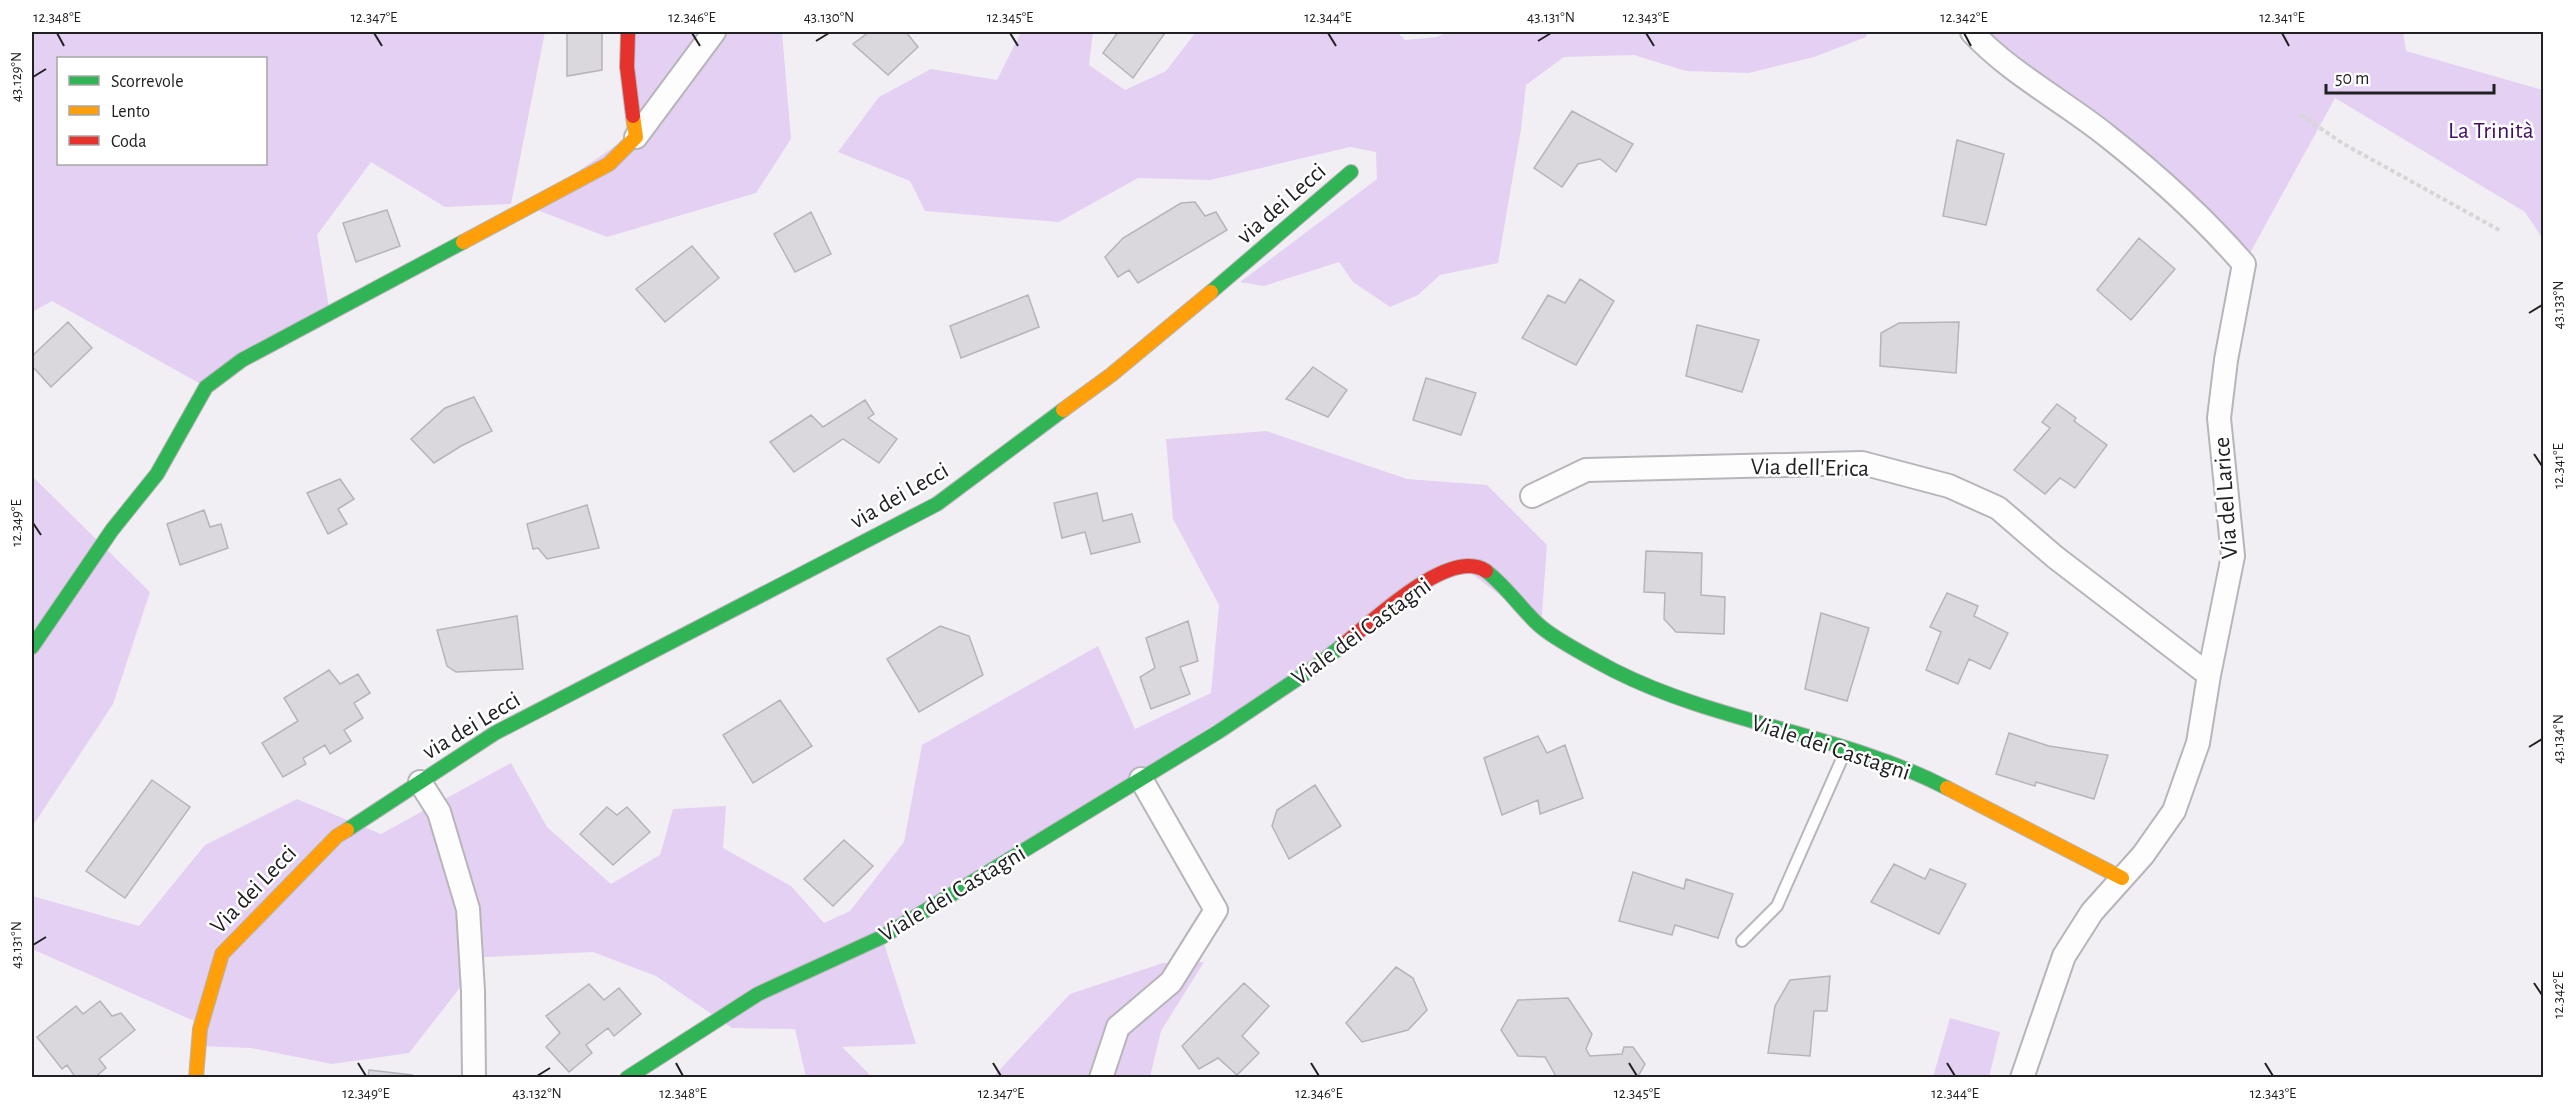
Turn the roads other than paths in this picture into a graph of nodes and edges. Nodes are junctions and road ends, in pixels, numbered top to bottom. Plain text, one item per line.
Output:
1 (628, 32) edge
2 (714, 32) edge
3 (1972, 32) edge
4 (636, 137) junction
5 (1351, 172) dead end
6 (1532, 496) dead end
7 (32, 647) edge
8 (2209, 675) junction
9 (1846, 749) junction
10 (1141, 779) junction
11 (420, 782) junction
12 (2122, 879) junction
13 (1742, 941) dead end
14 (196, 1077) edge
15 (474, 1077) edge
16 (627, 1077) edge
17 (1101, 1077) edge
18 (2022, 1077) edge

1 - 4 street
2 - 4 street
3 - 8 street, Via del Larice
4 - 7 street
5 - 11 street, via dei Lecci
6 - 8 street, Via dell'Erica
8 - 12 street, Via del Larice
9 - 10 street, Viale dei Castagni
9 - 12 street, Viale dei Castagni
9 - 13 lane
10 - 16 street, Viale dei Castagni
10 - 17 street
11 - 14 street, Via dei Lecci
11 - 15 street
12 - 18 street, Via del Larice

